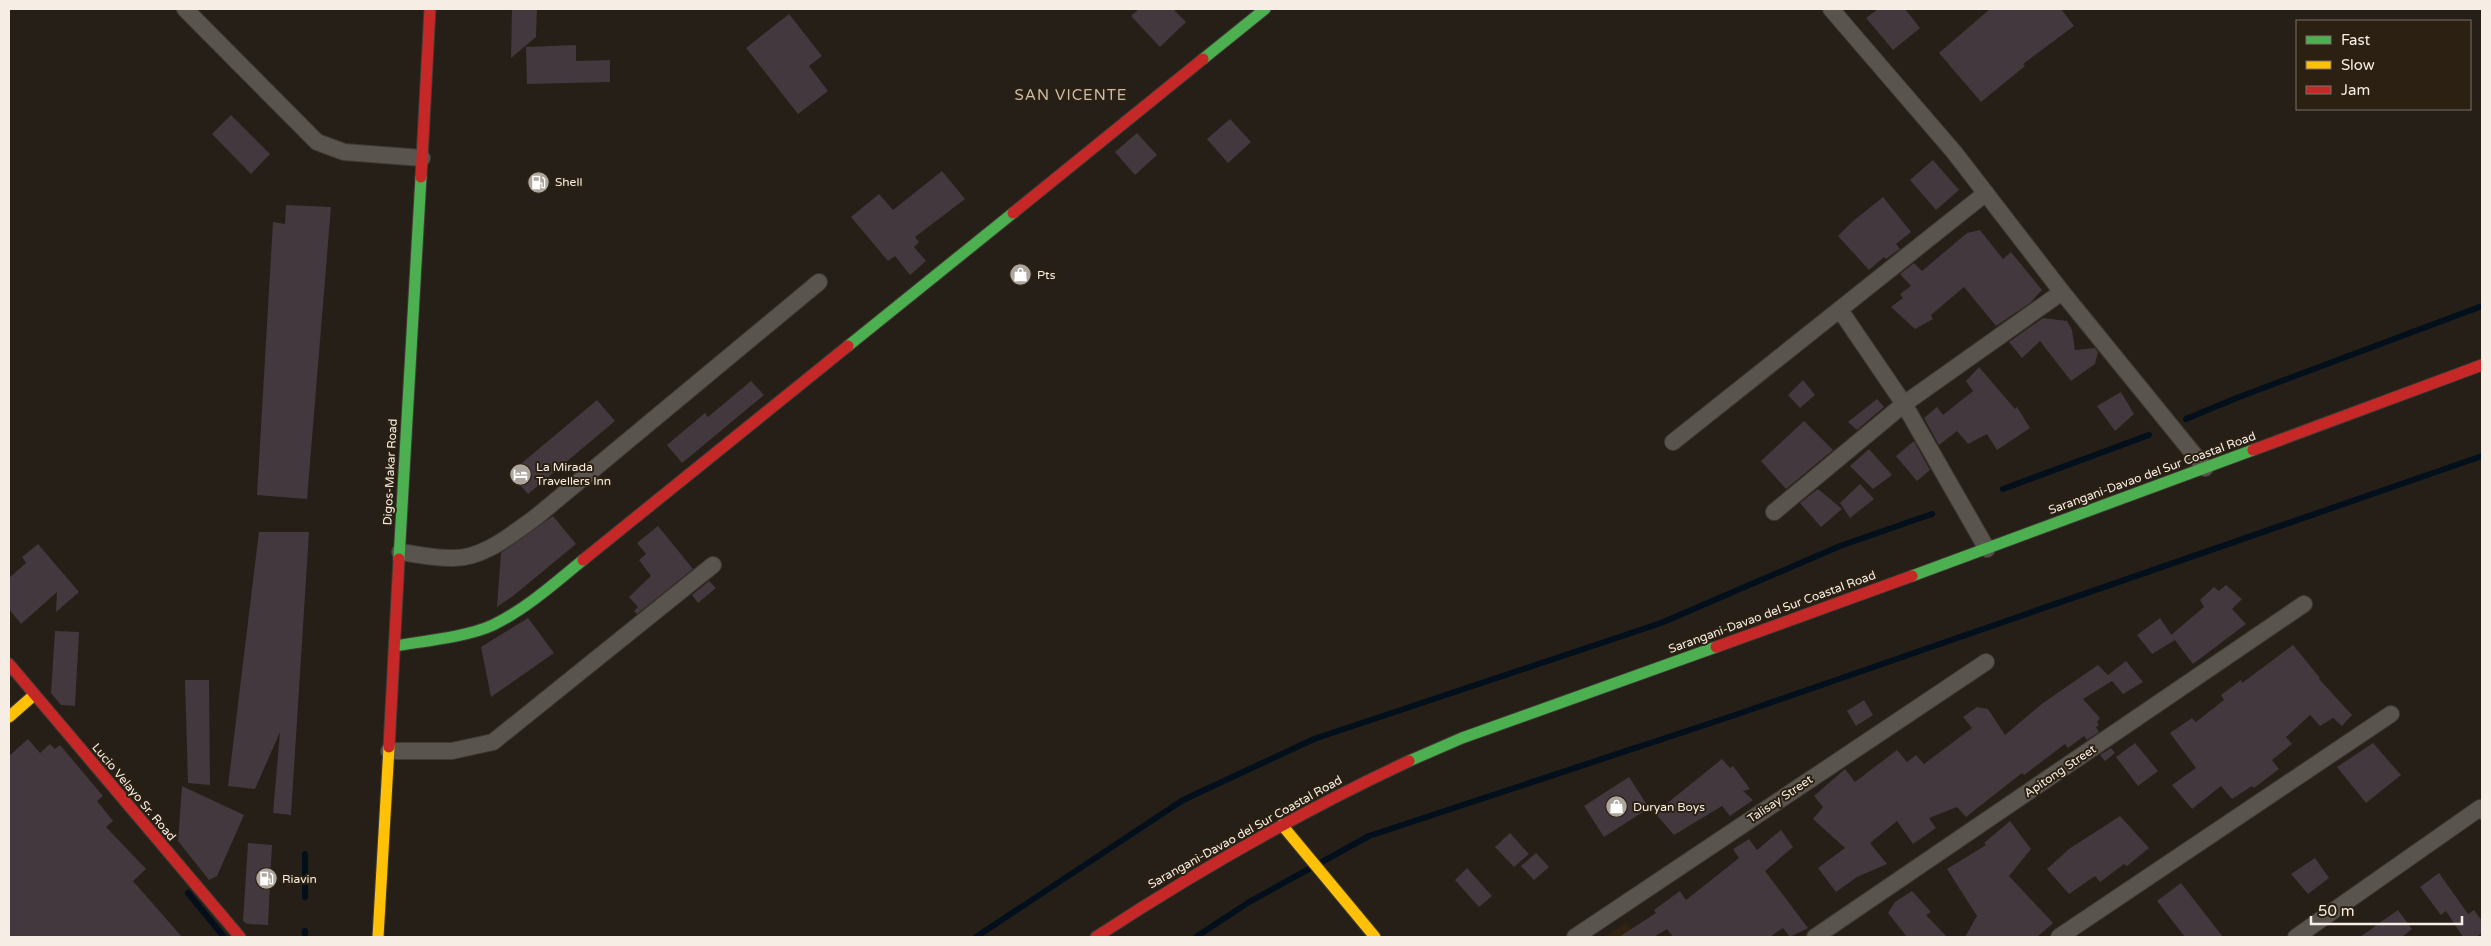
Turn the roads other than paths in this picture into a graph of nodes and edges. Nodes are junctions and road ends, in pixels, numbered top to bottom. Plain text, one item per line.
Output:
1 (185, 9) edge
2 (430, 9) edge
3 (1265, 9) edge
4 (1831, 9) edge
5 (422, 158) junction
6 (1986, 193) junction
7 (818, 282) dead end
8 (2062, 292) junction
9 (1840, 310) junction
10 (2482, 365) edge
11 (1904, 404) junction
12 (1673, 442) dead end
13 (2205, 468) junction
14 (1774, 512) dead end
15 (1987, 549) junction
16 (400, 552) junction
17 (712, 565) dead end
18 (2304, 604) dead end
19 (395, 646) junction
20 (1986, 662) dead end
21 (9, 664) edge
22 (34, 695) junction
23 (2391, 714) dead end
24 (9, 717) edge
25 (389, 751) junction
26 (2482, 811) edge
27 (1282, 825) junction
28 (240, 937) edge
29 (378, 937) edge
30 (1096, 937) edge
31 (1375, 937) edge
32 (1575, 937) edge
33 (1815, 937) edge
34 (2059, 937) edge
35 (2296, 937) edge

1 - 5 street
2 - 5 main road, Digos-Makar Road
3 - 19 main road
4 - 6 street
5 - 16 main road, Digos-Makar Road
6 - 8 street
6 - 9 street
7 - 16 street
8 - 11 street
8 - 13 street
9 - 11 street
9 - 12 street
10 - 13 main road, Sarangani-Davao del Sur Coastal Road
11 - 14 street
11 - 15 street
13 - 15 main road, Sarangani-Davao del Sur Coastal Road
15 - 27 main road, Sarangani-Davao del Sur Coastal Road
16 - 19 main road, Digos-Makar Road
17 - 25 street
18 - 33 street, Apitong Street
19 - 25 main road, Digos-Makar Road
20 - 32 street, Talisay Street
21 - 22 main road, Lucio Velayo Sr. Road
22 - 24 main road
22 - 28 main road, Lucio Velayo Sr. Road
23 - 34 street
25 - 29 main road, Digos-Makar Road
26 - 35 street
27 - 30 main road, Sarangani-Davao del Sur Coastal Road
27 - 31 main road

